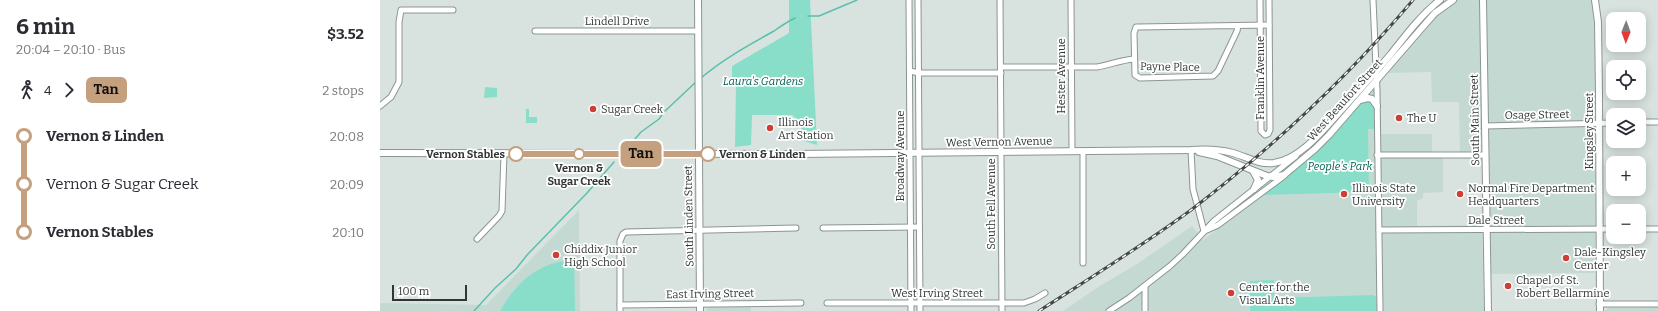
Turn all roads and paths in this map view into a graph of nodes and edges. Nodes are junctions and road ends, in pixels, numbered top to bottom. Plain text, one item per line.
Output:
1 (698, 0) edge
2 (909, 0) edge
3 (918, 0) edge
4 (1000, 0) edge
5 (1071, 0) edge
6 (1260, 0) edge
7 (1269, 0) edge
8 (1373, 0) edge
9 (1440, 0) edge
10 (1453, 0) edge
11 (1595, 0) edge
12 (1482, 1) edge
13 (453, 10) dead end
14 (1260, 25) junction
15 (1269, 25) junction
16 (1238, 26) junction
17 (535, 31) dead end
18 (698, 31) junction
19 (1134, 59) junction
20 (1071, 67) junction
21 (1001, 70) junction
22 (910, 71) junction
23 (1375, 72) junction
24 (918, 73) junction
25 (1376, 82) junction
26 (1360, 100) junction
27 (380, 106) edge
28 (1377, 106) junction
29 (1646, 122) edge
30 (1658, 122) edge
31 (1600, 123) junction
32 (1606, 123) edge
33 (1485, 126) junction
34 (1308, 146) junction
35 (1191, 150) junction
36 (1072, 151) junction
37 (1083, 151) junction
38 (1001, 152) junction
39 (380, 153) edge
40 (910, 153) junction
41 (919, 153) junction
42 (504, 154) junction
43 (699, 154) junction
44 (1377, 155) junction
45 (1486, 155) junction
46 (1253, 171) junction
47 (1284, 175) junction
48 (1270, 177) junction
49 (1254, 189) junction
50 (911, 227) junction
51 (919, 227) junction
52 (796, 228) dead end
53 (823, 228) dead end
54 (700, 229) junction
55 (1599, 229) junction
56 (1606, 229) edge
57 (1646, 229) edge
58 (1658, 229) edge
59 (1378, 230) junction
60 (1486, 230) junction
61 (1204, 231) junction
62 (477, 239) dead end
63 (1084, 263) dead end
64 (1145, 286) junction
65 (1045, 293) dead end
66 (800, 303) dead end
67 (827, 303) dead end
68 (911, 303) junction
69 (920, 303) junction
70 (1002, 303) junction
71 (700, 304) junction
72 (1599, 304) junction
73 (1658, 304) edge
74 (620, 308) edge
75 (700, 311) edge
76 (911, 311) edge
77 (920, 311) edge
78 (1002, 311) edge
79 (1109, 311) edge
80 (1145, 311) edge
81 (1380, 311) edge
82 (1488, 311) edge
83 (1600, 311) edge

1 - 18 main road, South Linden Street
2 - 22 street, Broadway Avenue
3 - 24 street, Broadway Avenue
4 - 21 street, South Fell Avenue
5 - 20 street, Hester Avenue
6 - 14 street, Franklin Avenue
7 - 15 street, Franklin Avenue
8 - 23 street
9 - 23 main road, West Beaufort Street
10 - 25 main road, West Beaufort Street
11 - 31 main road, Kingsley Street
12 - 33 main road, South Main Street
13 - 27 street
14 - 15 street, Payne Place
14 - 15 street, Franklin Avenue
14 - 16 street, Payne Place
16 - 19 street, Payne Place
16 - 19 street, Payne Place
17 - 18 street, Lindell Drive
18 - 43 main road, South Linden Street
19 - 20 street, Payne Place
20 - 21 street, Payne Place
20 - 36 street, Hester Avenue
21 - 24 street, Payne Place
21 - 38 street, South Fell Avenue
22 - 24 street, Payne Place
22 - 40 street, Broadway Avenue
23 - 25 street
23 - 34 main road, West Beaufort Street
24 - 41 street, Broadway Avenue
25 - 26 main road, West Beaufort Street
25 - 28 street
26 - 28 main road
26 - 47 main road, West Beaufort Street
28 - 44 street
29 - 30 street
31 - 32 street, Osage Street
31 - 33 street, Osage Street
31 - 55 main road, Kingsley Street
33 - 45 main road, South Main Street
34 - 35 main road, West Vernon Avenue
34 - 48 street, West Beaufort Street
35 - 37 main road, West Vernon Avenue
35 - 46 main road, West Vernon Avenue
35 - 61 street
36 - 37 main road, West Vernon Avenue
36 - 38 main road, West Vernon Avenue
37 - 63 street
38 - 41 main road, West Vernon Avenue
38 - 70 street, South Fell Avenue
39 - 42 main road, West Vernon Avenue
40 - 41 main road, West Vernon Avenue
40 - 43 main road, West Vernon Avenue
40 - 50 street, Broadway Avenue
41 - 51 street, Broadway Avenue
42 - 43 main road, West Vernon Avenue
42 - 62 street
43 - 54 main road, South Linden Street
44 - 45 street
44 - 59 street
45 - 60 main road, South Main Street
46 - 48 main road, West Vernon Avenue
46 - 49 main road
47 - 48 main road, West Vernon Avenue
47 - 61 street, West Beaufort Street
48 - 49 street, West Beaufort Street
49 - 61 street, West Beaufort Street
50 - 51 street
50 - 53 street
50 - 68 street, Broadway Avenue
51 - 69 street, Broadway Avenue
52 - 54 street
54 - 71 main road, South Linden Street
54 - 74 street
55 - 56 street, Dale Street
55 - 60 street, Dale Street
55 - 72 main road, Kingsley Street
57 - 58 street
59 - 60 street, Dale Street
59 - 81 street
60 - 82 main road, South Main Street
61 - 64 street, West Beaufort Street
64 - 79 street, West Beaufort Street
64 - 80 street
65 - 70 street, West Irving Street
66 - 71 street, East Irving Street
67 - 68 street, West Irving Street
68 - 69 street, West Irving Street
68 - 76 street, Broadway Avenue
69 - 70 street, West Irving Street
69 - 77 street, Broadway Avenue
70 - 78 street, South Fell Avenue
71 - 74 street, East Irving Street
71 - 75 main road, South Linden Street
72 - 73 street
72 - 83 main road, Kingsley Street

